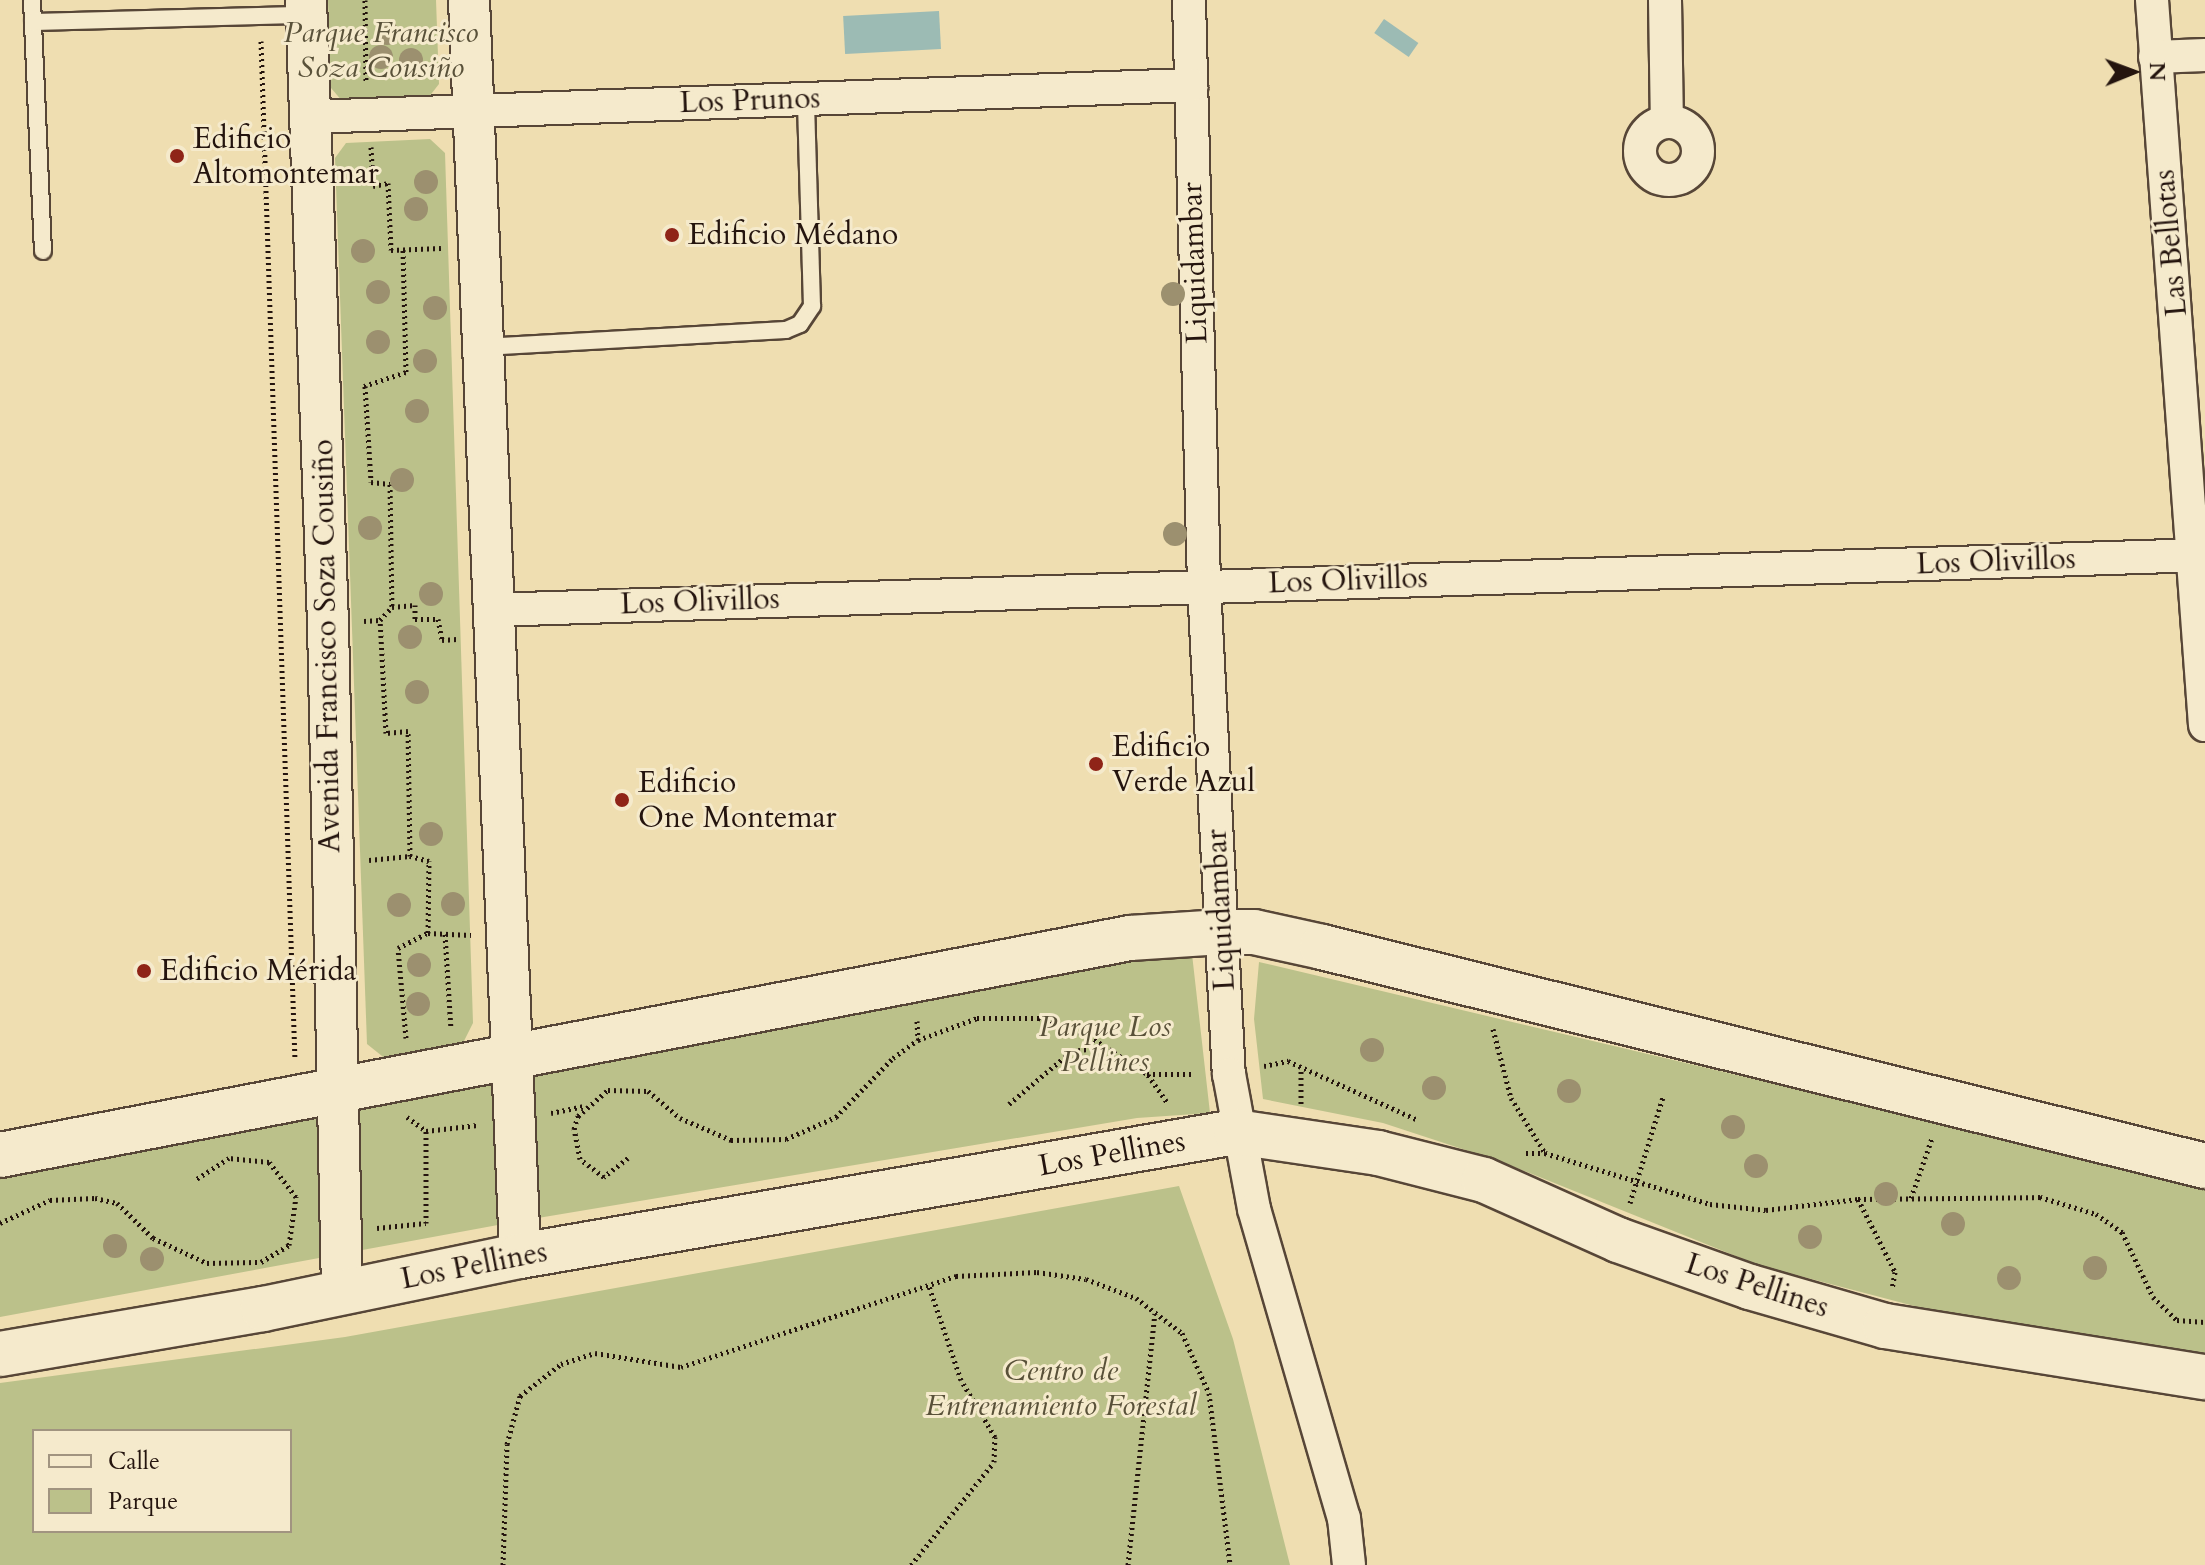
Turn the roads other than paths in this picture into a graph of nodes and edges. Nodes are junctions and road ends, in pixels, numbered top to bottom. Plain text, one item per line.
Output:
1 (32, 0) edge
2 (469, 0) edge
3 (1189, 0) edge
4 (1665, 0) edge
5 (2152, 0) edge
6 (307, 8) edge
7 (33, 22) junction
8 (2205, 55) edge
9 (2155, 57) junction
10 (1191, 85) junction
11 (806, 100) junction
12 (473, 110) junction
13 (310, 117) junction
14 (1667, 122) dead end
15 (43, 251) dead end
16 (481, 347) junction
17 (2200, 556) edge
18 (1204, 585) junction
19 (492, 624) junction
20 (2205, 725) edge
21 (1222, 932) junction
22 (508, 1056) junction
23 (339, 1090) junction
24 (1236, 1132) junction
25 (0, 1155) edge
26 (2205, 1166) edge
27 (520, 1256) junction
28 (342, 1293) junction
29 (0, 1354) edge
30 (2205, 1377) edge
31 (1349, 1565) edge

1 - 7 lane
2 - 12 street
3 - 10 street, Liquidambar
4 - 14 street
5 - 9 street, Las Bellotas
6 - 7 lane
6 - 13 street, Avenida Francisco Soza Cousiño
7 - 15 lane
8 - 9 street
9 - 17 street, Las Bellotas
10 - 11 street, Los Prunos
10 - 18 street, Liquidambar
11 - 12 street, Los Prunos
11 - 16 lane
12 - 13 street, Los Prunos
12 - 16 street
13 - 23 street, Avenida Francisco Soza Cousiño
16 - 19 street
17 - 18 street, Los Olivillos
17 - 20 street, Las Bellotas
18 - 19 street, Los Olivillos
18 - 21 street, Liquidambar
19 - 22 street
21 - 22 main road
21 - 24 street, Liquidambar
21 - 26 main road
22 - 23 main road
22 - 27 street
23 - 25 main road
23 - 28 street, Avenida Francisco Soza Cousiño
24 - 27 main road, Los Pellines
24 - 30 main road, Los Pellines
24 - 31 street, Liquidambar
27 - 28 main road, Los Pellines
28 - 29 main road, Los Pellines

